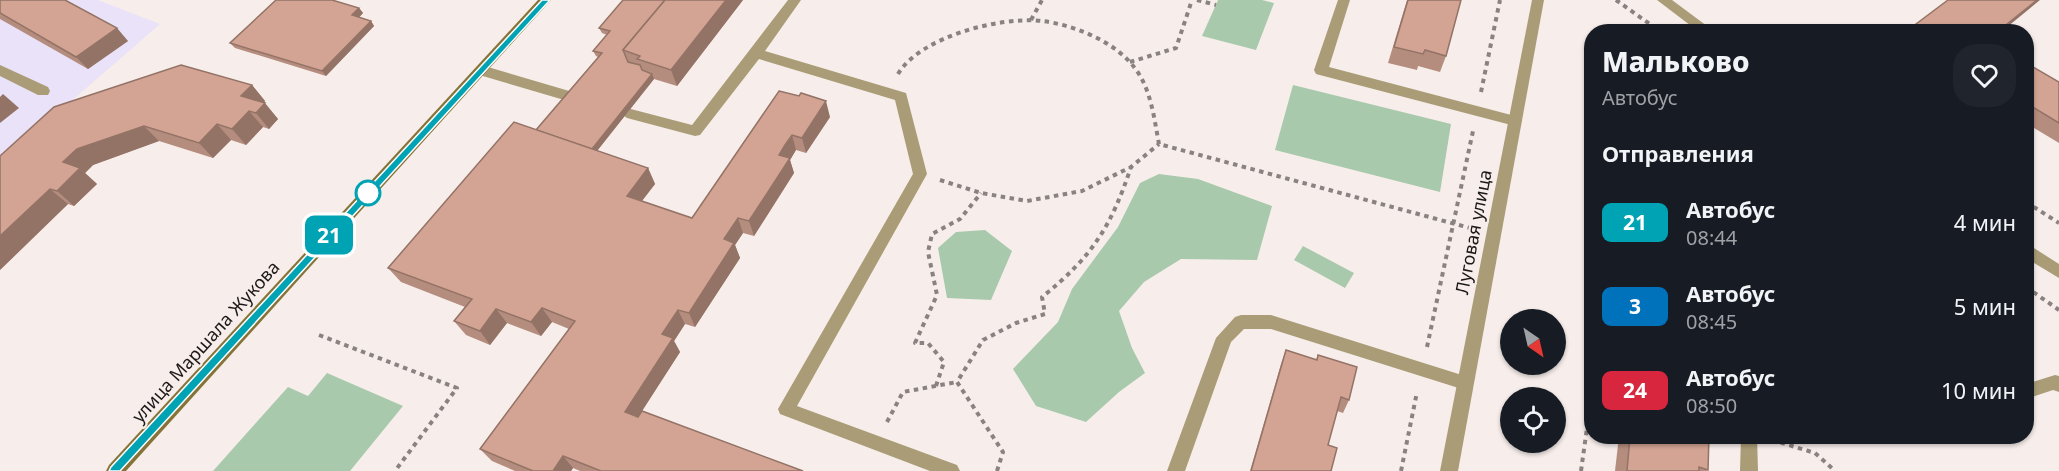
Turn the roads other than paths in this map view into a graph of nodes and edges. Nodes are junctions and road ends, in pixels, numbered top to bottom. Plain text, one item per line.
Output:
1 (545, 0) edge
2 (795, 0) edge
3 (1344, 0) edge
4 (1538, 0) edge
5 (1663, 0) edge
6 (1698, 24) edge
7 (756, 53) junction
8 (0, 70) edge
9 (481, 70) junction
10 (43, 91) dead end
11 (571, 97) edge
12 (627, 113) edge
13 (1515, 121) junction
14 (2034, 255) edge
15 (2059, 272) edge
16 (2058, 382) edge
17 (1466, 383) junction
18 (2034, 390) edge
19 (1749, 444) edge
20 (116, 471) edge
21 (951, 471) edge
22 (1176, 471) edge
23 (1449, 471) edge
24 (1749, 471) edge

1 - 9 main road, улица Маршала Жукова
2 - 7 street
3 - 13 street
4 - 13 street, Луговая улица
5 - 6 street
7 - 12 street
7 - 21 street
8 - 10 street
9 - 11 street
9 - 20 main road, улица Маршала Жукова
13 - 17 street, Луговая улица
14 - 15 street
16 - 18 street
17 - 22 street
17 - 23 street, Луговая улица
19 - 24 street

